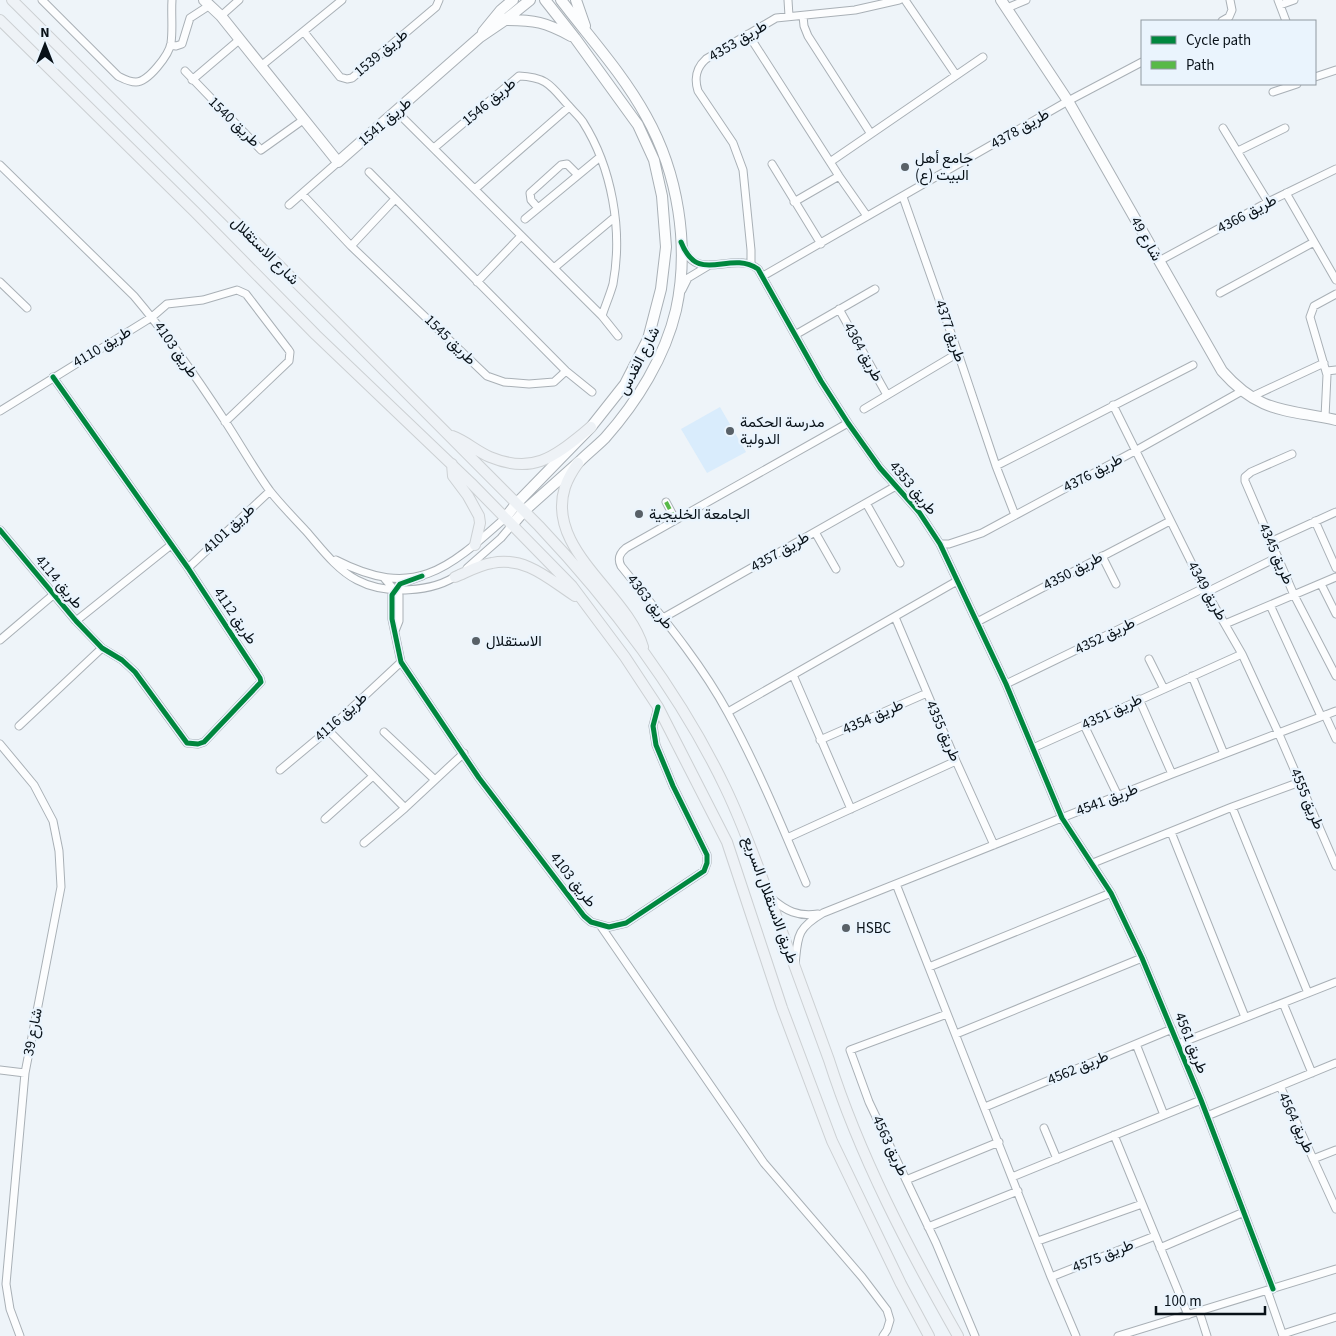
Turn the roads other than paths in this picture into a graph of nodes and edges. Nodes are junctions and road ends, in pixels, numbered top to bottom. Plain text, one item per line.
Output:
1 (12, 0) edge
2 (42, 0) edge
3 (172, 0) edge
4 (239, 0) edge
5 (342, 0) edge
6 (439, 0) edge
7 (504, 0) edge
8 (512, 0) edge
9 (530, 0) edge
10 (545, 0) edge
11 (561, 0) edge
12 (576, 0) edge
13 (788, 0) edge
14 (899, 0) edge
15 (905, 0) edge
16 (1026, 0) edge
17 (1230, 0) edge
18 (1294, 0) edge
19 (207, 2) edge
20 (1279, 2) edge
21 (1004, 4) edge
22 (501, 10) junction
23 (221, 16) junction
24 (789, 16) junction
25 (803, 16) junction
26 (0, 20) edge
27 (505, 20) junction
28 (1224, 20) edge
29 (1286, 20) edge
30 (304, 32) junction
31 (748, 34) junction
32 (590, 36) junction
33 (480, 37) junction
34 (575, 38) junction
35 (239, 40) junction
36 (171, 45) junction
37 (983, 57) dead end
38 (1141, 63) edge
39 (261, 66) junction
40 (1336, 70) edge
41 (184, 71) dead end
42 (956, 75) junction
43 (1316, 78) edge
44 (192, 80) junction
45 (1294, 85) edge
46 (1273, 92) dead end
47 (1068, 100) junction
48 (569, 107) junction
49 (397, 112) junction
50 (302, 120) junction
51 (1223, 128) dead end
52 (1285, 128) dead end
53 (871, 134) junction
54 (434, 148) junction
55 (1238, 151) junction
56 (600, 157) junction
57 (338, 162) junction
58 (830, 162) junction
59 (772, 164) dead end
60 (0, 165) edge
61 (1336, 169) edge
62 (369, 172) dead end
63 (578, 175) junction
64 (839, 176) junction
65 (474, 189) junction
66 (1286, 193) junction
67 (302, 194) junction
68 (903, 197) junction
69 (395, 199) junction
70 (794, 202) junction
71 (1268, 202) junction
72 (288, 205) dead end
73 (538, 208) junction
74 (868, 216) junction
75 (615, 217) junction
76 (525, 219) dead end
77 (521, 236) junction
78 (682, 242) junction
79 (1314, 242) junction
80 (820, 244) junction
81 (351, 246) junction
82 (1159, 261) junction
83 (751, 264) junction
84 (708, 266) junction
85 (554, 268) junction
86 (763, 276) junction
87 (1336, 280) edge
88 (0, 282) edge
89 (477, 282) junction
90 (876, 289) dead end
91 (1220, 294) dead end
92 (1336, 294) edge
93 (27, 308) dead end
94 (839, 309) junction
95 (676, 311) junction
96 (602, 316) junction
97 (152, 317) junction
98 (795, 335) junction
99 (618, 336) dead end
100 (958, 353) junction
101 (1324, 363) junction
102 (1194, 365) dead end
103 (1336, 370) edge
104 (566, 371) junction
105 (1327, 371) junction
106 (53, 377) junction
107 (592, 392) dead end
108 (1246, 394) junction
109 (886, 395) junction
110 (1113, 406) junction
111 (864, 409) dead end
112 (0, 411) edge
113 (1325, 418) junction
114 (1336, 420) edge
115 (225, 422) junction
116 (848, 422) junction
117 (591, 427) junction
118 (446, 433) junction
119 (1135, 451) junction
120 (1292, 454) dead end
121 (578, 463) junction
122 (452, 464) junction
123 (996, 466) junction
124 (896, 486) junction
125 (270, 490) junction
126 (666, 502) dead end
127 (866, 503) junction
128 (520, 508) junction
129 (1336, 512) edge
130 (1015, 515) junction
131 (675, 519) junction
132 (1170, 521) junction
133 (1315, 521) junction
134 (509, 522) junction
135 (0, 530) edge
136 (815, 532) junction
137 (1270, 542) junction
138 (171, 544) junction
139 (940, 544) junction
140 (475, 545) junction
141 (328, 556) junction
142 (1102, 556) junction
143 (1278, 557) junction
144 (900, 563) dead end
145 (188, 568) junction
146 (836, 568) dead end
147 (1336, 568) edge
148 (422, 576) junction
149 (456, 577) junction
150 (1336, 577) edge
151 (384, 578) junction
152 (958, 581) junction
153 (1116, 584) dead end
154 (1321, 584) junction
155 (395, 590) junction
156 (1205, 590) junction
157 (53, 595) junction
158 (1294, 595) junction
159 (585, 602) junction
160 (1270, 604) junction
161 (1336, 614) edge
162 (895, 617) junction
163 (663, 618) junction
164 (76, 621) junction
165 (977, 622) junction
166 (1225, 624) junction
167 (0, 640) edge
168 (102, 648) junction
169 (1242, 654) junction
170 (646, 655) junction
171 (1149, 659) dead end
172 (401, 662) junction
173 (793, 675) junction
174 (1192, 676) junction
175 (1336, 676) edge
176 (1006, 684) junction
177 (1164, 689) junction
178 (927, 693) junction
179 (1138, 699) junction
180 (658, 707) junction
181 (1336, 711) edge
182 (728, 712) junction
183 (1323, 716) junction
184 (1084, 725) junction
185 (19, 726) dead end
186 (328, 730) junction
187 (384, 732) dead end
188 (1278, 732) junction
189 (1336, 739) edge
190 (820, 740) junction
191 (0, 744) edge
192 (1033, 748) junction
193 (464, 753) junction
194 (1224, 754) junction
195 (956, 761) junction
196 (280, 770) dead end
197 (1172, 774) junction
198 (373, 776) junction
199 (435, 780) junction
200 (1300, 782) junction
201 (1118, 796) junction
202 (1232, 807) junction
203 (405, 808) junction
204 (851, 809) junction
205 (325, 818) dead end
206 (1062, 818) junction
207 (1171, 832) junction
208 (787, 838) junction
209 (364, 843) dead end
210 (994, 845) junction
211 (1333, 852) edge
212 (1093, 863) junction
213 (1336, 866) edge
214 (806, 883) dead end
215 (896, 884) junction
216 (1111, 893) junction
217 (769, 896) junction
218 (823, 914) junction
219 (600, 926) junction
220 (1142, 958) junction
221 (929, 967) junction
222 (795, 968) junction
223 (1336, 982) edge
224 (1308, 993) junction
225 (1283, 1003) junction
226 (948, 1014) junction
227 (1245, 1017) junction
228 (1172, 1029) junction
229 (956, 1034) junction
230 (1136, 1044) junction
231 (1178, 1044) junction
232 (1336, 1063) edge
233 (0, 1070) edge
234 (25, 1073) junction
235 (1312, 1073) junction
236 (1280, 1086) junction
237 (1201, 1100) junction
238 (985, 1107) junction
239 (1164, 1115) junction
240 (1207, 1116) junction
241 (1044, 1128) dead end
242 (1114, 1135) junction
243 (998, 1142) junction
244 (1336, 1150) edge
245 (1057, 1159) junction
246 (1313, 1159) junction
247 (1012, 1177) junction
248 (906, 1180) junction
249 (1018, 1191) junction
250 (1142, 1204) junction
251 (1336, 1209) edge
252 (1244, 1212) junction
253 (928, 1227) junction
254 (1155, 1236) junction
255 (1038, 1241) junction
256 (1160, 1248) junction
257 (1336, 1269) edge
258 (1051, 1277) junction
259 (3, 1284) edge
260 (1270, 1289) junction
261 (1199, 1311) junction
262 (1188, 1315) junction
263 (1336, 1317) edge
264 (1283, 1335) edge
265 (20, 1336) edge
266 (883, 1336) edge
267 (929, 1336) edge
268 (958, 1336) edge
269 (975, 1336) edge
270 (1076, 1336) edge
271 (1118, 1336) edge
272 (1207, 1336) edge

1 - 118 main road, شارع الاستقلال
2 - 36 street
3 - 36 street
4 - 23 street
5 - 30 street
6 - 30 street, طريق 1539
7 - 22 main road
8 - 22 main road, طريق 1541
9 - 27 main road, طريق 1541
10 - 34 main road, شارع القدس
11 - 32 main road, شارع القدس
12 - 32 main road
13 - 24 street
14 - 25 street, طريق 4353
15 - 42 street
16 - 21 street
17 - 28 street
18 - 20 street
19 - 23 main road
19 - 36 street
20 - 29 street
21 - 47 main road, شارع 49
22 - 33 main road, طريق 1541
23 - 35 main road
24 - 25 street, طريق 4353
24 - 31 street, طريق 4353
25 - 53 street
26 - 122 main road, شارع الاستقلال
27 - 33 main road, طريق 1541
27 - 34 main road
30 - 39 street
31 - 58 street
31 - 83 street, طريق 4353
32 - 78 main road, شارع القدس
33 - 49 main road, طريق 1541
34 - 117 main road, شارع القدس
35 - 39 main road
35 - 44 street
37 - 42 street
38 - 47 street, طريق 4378
39 - 50 main road
40 - 43 street
41 - 44 street, طريق 1540
42 - 53 street
44 - 50 street, طريق 1540
45 - 46 street
47 - 68 street, طريق 4378
47 - 82 main road, شارع 49
48 - 54 street, طريق 1546
48 - 56 street, طريق 1546
48 - 65 street
49 - 54 street
49 - 57 main road, طريق 1541
50 - 57 main road
51 - 55 street
52 - 55 street
53 - 58 street
54 - 65 street
55 - 71 street
56 - 63 street
56 - 75 street, طريق 1546
57 - 67 street, طريق 1541
58 - 64 street
59 - 70 street
60 - 97 street, طريق 4103
61 - 66 street, طريق 4366
62 - 69 street
63 - 73 street
63 - 73 street
64 - 70 street
64 - 74 street
65 - 77 street
66 - 71 street, طريق 4366
66 - 79 street
67 - 72 street, طريق 1541
67 - 81 street, طريق 1545
68 - 74 street, طريق 4378
68 - 100 street, طريق 4377
69 - 81 street
69 - 89 street
70 - 80 street
71 - 82 street, طريق 4366
73 - 76 street
74 - 80 street, طريق 4378
75 - 85 street
75 - 96 street, طريق 1546
77 - 85 street
77 - 89 street
78 - 84 street
78 - 95 main road, شارع القدس
79 - 87 street
79 - 91 street
80 - 86 street, طريق 4378
81 - 104 street, طريق 1545
82 - 108 main road, شارع 49
83 - 84 street
83 - 86 street, طريق 4353
84 - 95 street
85 - 96 street
86 - 98 street, طريق 4353
88 - 93 street
89 - 104 street
90 - 94 street, طريق 4364
92 - 101 street
94 - 98 street, طريق 4364
94 - 109 street, طريق 4364
95 - 121 main road, شارع القدس
96 - 99 street
97 - 106 street, طريق 4110
97 - 115 street, طريق 4103
97 - 115 street, طريق 4110
98 - 116 street, طريق 4353
100 - 109 street, طريق 4364
100 - 123 street, طريق 4377
101 - 105 street
101 - 108 street, طريق 4376
102 - 110 street
103 - 105 street
104 - 107 street
105 - 113 street
106 - 112 street, طريق 4110
106 - 138 street, طريق 4112
108 - 113 main road, شارع 49
108 - 119 street, طريق 4376
109 - 111 street, طريق 4364
110 - 119 street, طريق 4349
110 - 123 street
113 - 114 main road, شارع 49
115 - 125 street, طريق 4103
116 - 124 street, طريق 4353
116 - 131 street, طريق 4363
117 - 118 main road
117 - 128 main road, شارع القدس
118 - 128 main road, شارع الاستقلال
119 - 130 street, طريق 4376
119 - 132 street, طريق 4349
120 - 137 street, طريق 4345
121 - 128 main road, شارع القدس
121 - 170 main road
122 - 134 main road, شارع الاستقلال
122 - 140 main road
123 - 130 street, طريق 4377
124 - 127 street, طريق 4357
124 - 139 street, طريق 4353
125 - 141 street, طريق 4103
125 - 145 street, طريق 4101
126 - 131 street
127 - 136 street, طريق 4357
127 - 144 street
128 - 134 main road, شارع القدس
128 - 170 main road, طريق الاستقلال السريع
129 - 133 street
130 - 139 street, طريق 4376
131 - 163 street, طريق 4363
132 - 142 street, طريق 4350
132 - 156 street, طريق 4349
133 - 137 street
133 - 147 street
134 - 140 street, طريق 4103
134 - 149 street, طريق 4103
134 - 159 main road, طريق الاستقلال السريع
135 - 157 street, طريق 4114
136 - 146 street
136 - 163 street, طريق 4357
137 - 143 street, طريق 4345
138 - 145 street, طريق 4112
138 - 164 street, طريق 4114
139 - 152 street, طريق 4353
140 - 148 street, طريق 4103
141 - 151 street, طريق 4103
141 - 155 street, طريق 4103
142 - 153 street
142 - 165 street, طريق 4350
143 - 156 street, طريق 4352
143 - 158 street, طريق 4345
145 - 168 street, طريق 4112
148 - 151 street, طريق 4103
148 - 155 street
149 - 155 street, طريق 4103
149 - 159 main road
150 - 154 street
151 - 155 street
152 - 162 street
152 - 165 street, طريق 4353
154 - 158 street
154 - 161 street
155 - 172 street, طريق 4103
156 - 166 street, طريق 4349
156 - 176 street, طريق 4352
157 - 164 street, طريق 4114
157 - 167 street, طريق 4114
158 - 160 street
158 - 175 street, طريق 4345
159 - 180 main road, طريق الاستقلال السريع
160 - 166 street
160 - 183 street
162 - 173 street
162 - 178 street, طريق 4355
163 - 182 street, طريق 4363
164 - 168 street, طريق 4114
165 - 176 street, طريق 4353
166 - 169 street, طريق 4349
168 - 185 street
169 - 174 street, طريق 4351
169 - 188 street, طريق 4349
170 - 217 main road, طريق الاستقلال السريع
171 - 177 street
172 - 186 street, طريق 4116
172 - 193 street, طريق 4103
173 - 182 street
173 - 190 street
174 - 177 street, طريق 4351
174 - 194 street
176 - 192 street, طريق 4353
177 - 179 street, طريق 4351
178 - 190 street, طريق 4354
178 - 195 street, طريق 4355
179 - 184 street, طريق 4351
179 - 197 street
180 - 219 street, طريق 4103
180 - 267 main road, طريق الاستقلال السريع
181 - 183 street, طريق 4541
182 - 208 street, طريق 4363
183 - 188 street, طريق 4541
183 - 189 street
184 - 192 street, طريق 4351
184 - 201 street
186 - 196 street, طريق 4116
186 - 198 street
187 - 199 street
188 - 194 street, طريق 4541
188 - 200 street, طريق 4555
190 - 204 street
191 - 234 street, شارع 39
192 - 206 street, طريق 4353
193 - 199 street
193 - 219 street, طريق 4103
194 - 197 street, طريق 4541
195 - 204 street
195 - 210 street, طريق 4355
197 - 201 street, طريق 4541
198 - 203 street
198 - 205 street
199 - 203 street
200 - 202 street
200 - 211 street, طريق 4555
201 - 206 street, طريق 4541
202 - 207 street
202 - 224 street
203 - 209 street
204 - 208 street
206 - 210 street, طريق 4541
206 - 212 street, طريق 4561
207 - 212 street
207 - 227 street
208 - 214 street, طريق 4363
210 - 215 street, طريق 4541
211 - 213 street, طريق 4555
212 - 216 street, طريق 4561
215 - 218 street, طريق 4541
215 - 221 street
216 - 220 street, طريق 4561
216 - 221 street
217 - 218 street
217 - 222 main road, طريق الاستقلال السريع
218 - 222 street
219 - 266 street
220 - 228 street, طريق 4561
220 - 229 street
221 - 226 street
222 - 268 main road, طريق الاستقلال السريع
223 - 224 street
224 - 225 street
225 - 227 street
225 - 235 street
226 - 229 street
226 - 248 street, طريق 4563
227 - 231 street
228 - 230 street, طريق 4562
228 - 231 street, طريق 4561
229 - 238 street
230 - 238 street, طريق 4562
230 - 239 street
231 - 237 street, طريق 4561
232 - 235 street, طريق 4564
233 - 234 street
234 - 259 street, شارع 39
235 - 236 street, طريق 4564
236 - 240 street, طريق 4564
236 - 246 street, طريق 4564
237 - 239 street
237 - 240 street, طريق 4561
238 - 243 street
239 - 242 street
240 - 252 street, طريق 4561
241 - 245 street
242 - 245 street
242 - 250 street
243 - 247 street
243 - 248 street
244 - 246 street, طريق 4564
245 - 247 street
246 - 251 street, طريق 4564
247 - 249 street
248 - 253 street, طريق 4563
249 - 253 street
249 - 255 street
250 - 254 street
250 - 255 street
252 - 256 street
252 - 260 street, طريق 4561
253 - 269 street, طريق 4563
254 - 256 street
254 - 258 street, طريق 4575
255 - 258 street
256 - 262 street
257 - 260 street
258 - 270 street
259 - 265 street, شارع 39
260 - 261 street
260 - 264 street, طريق 4561
261 - 262 street
261 - 272 street
262 - 271 street
263 - 264 street

